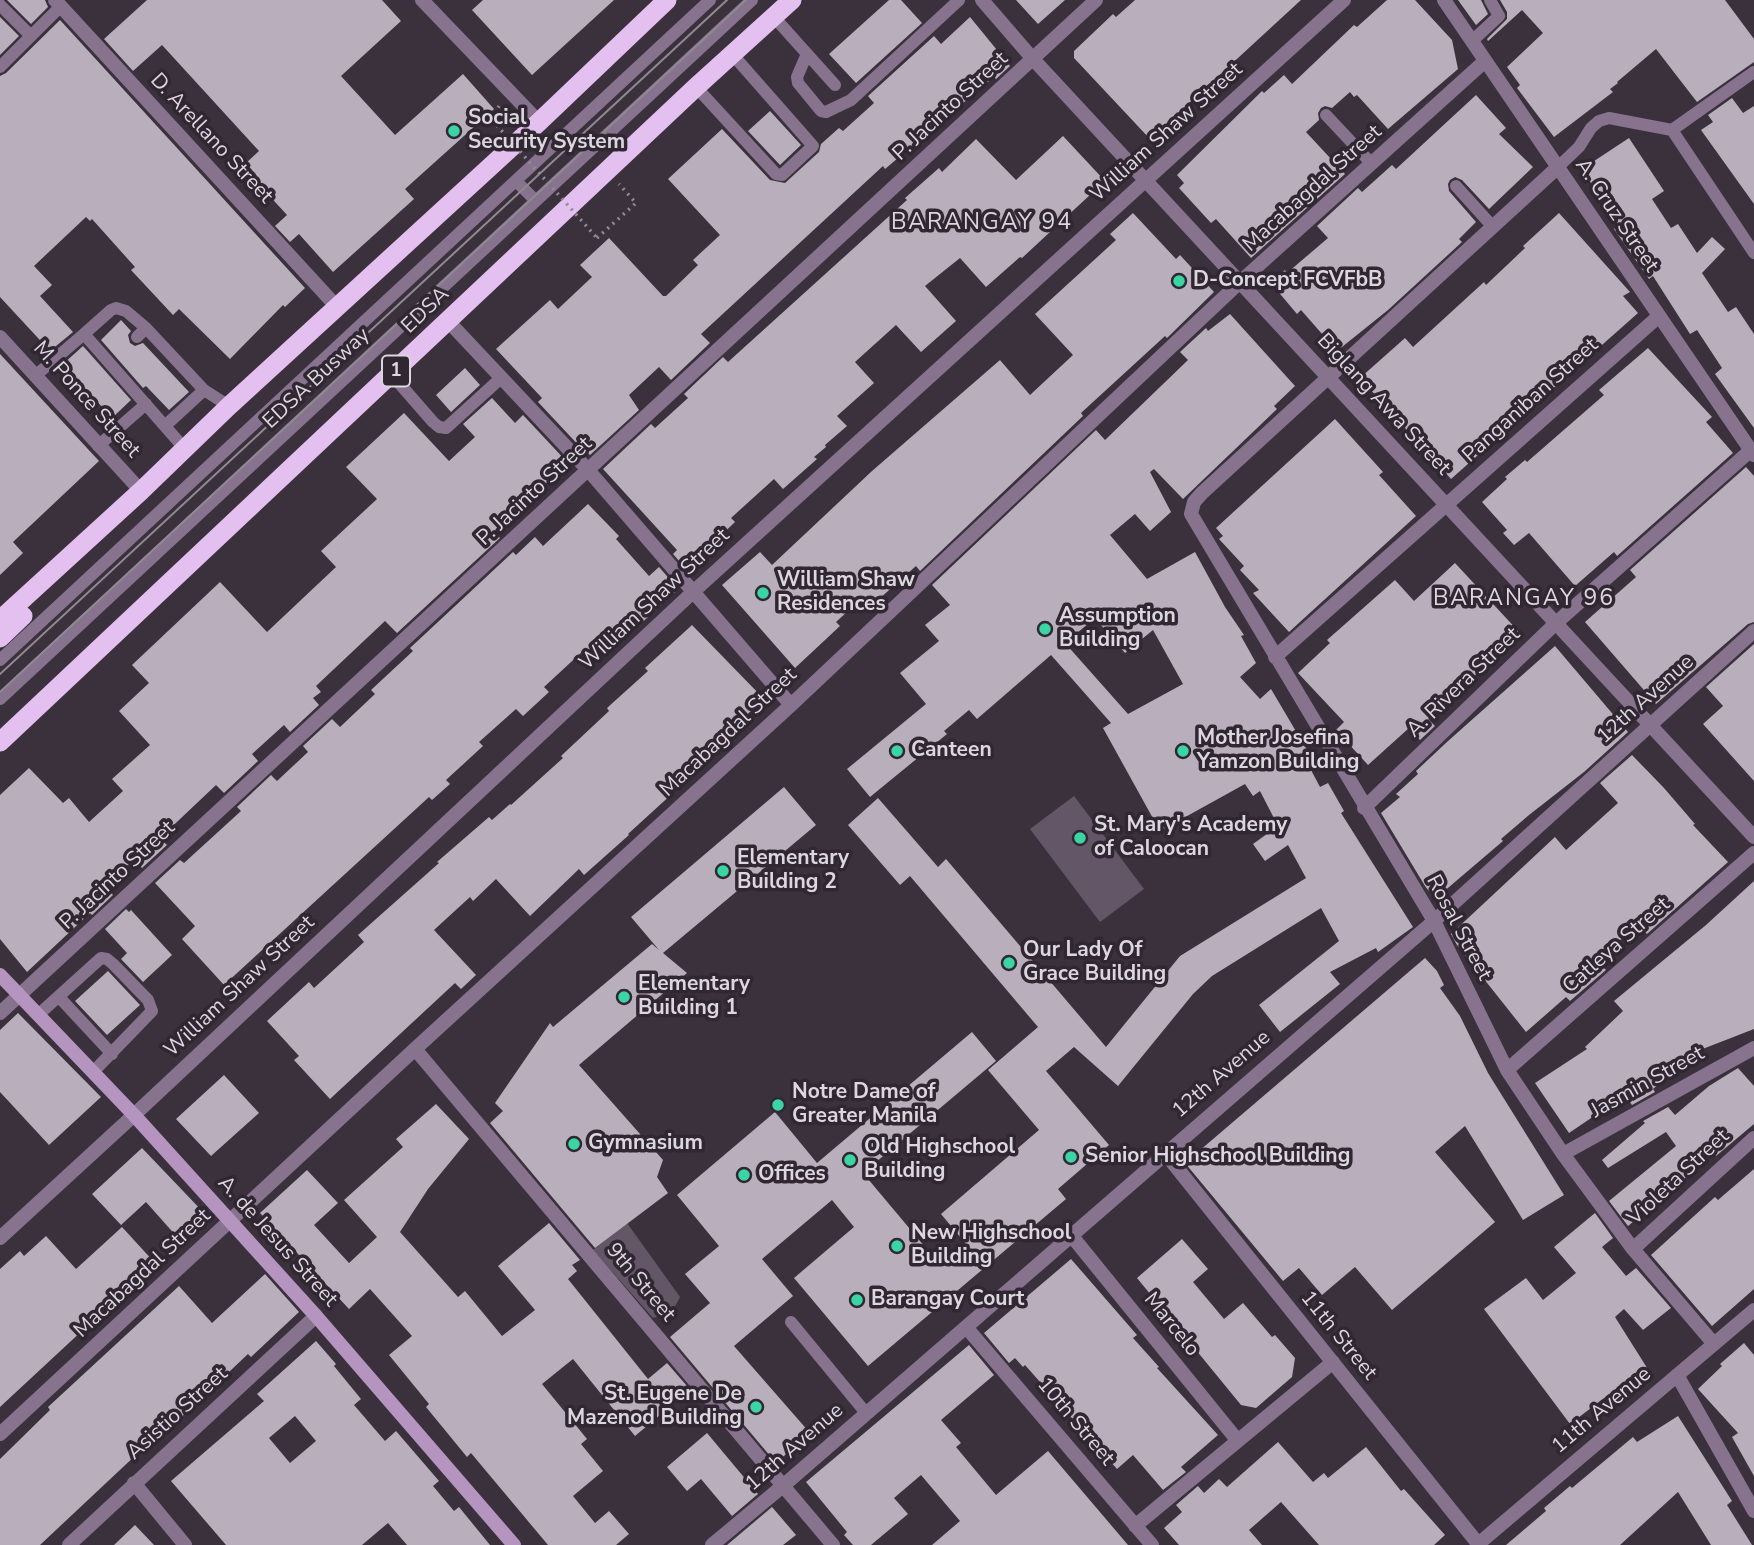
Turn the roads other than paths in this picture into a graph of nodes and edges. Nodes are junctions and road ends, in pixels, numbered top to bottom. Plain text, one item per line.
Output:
1 (422, 0) edge
2 (667, 0) edge
3 (710, 0) edge
4 (752, 0) edge
5 (793, 0) edge
6 (959, 0) edge
7 (982, 0) edge
8 (1097, 0) edge
9 (1344, 0) edge
10 (1444, 0) edge
11 (1490, 0) edge
12 (58, 3) edge
13 (0, 5) edge
14 (774, 17) junction
15 (31, 36) junction
16 (1472, 41) junction
17 (807, 54) junction
18 (733, 55) junction
19 (1033, 59) junction
20 (1486, 61) junction
21 (0, 67) edge
22 (1754, 72) edge
23 (835, 85) dead end
24 (696, 87) junction
25 (1326, 115) dead end
26 (539, 122) junction
27 (1672, 130) junction
28 (1372, 164) junction
29 (1558, 167) junction
30 (1146, 180) junction
31 (516, 181) junction
32 (1456, 186) dead end
33 (536, 201) junction
34 (1493, 227) junction
35 (1754, 253) edge
36 (1240, 282) junction
37 (337, 307) junction
38 (1659, 316) junction
39 (449, 321) junction
40 (84, 334) junction
41 (0, 338) edge
42 (392, 375) junction
43 (35, 376) junction
44 (1329, 377) junction
45 (500, 378) junction
46 (204, 390) junction
47 (146, 404) junction
48 (229, 406) junction
49 (166, 425) junction
50 (98, 446) junction
51 (185, 449) junction
52 (1753, 452) edge
53 (589, 471) junction
54 (141, 491) junction
55 (1446, 504) junction
56 (693, 592) junction
57 (0, 620) edge
58 (1556, 623) junction
59 (1754, 631) edge
60 (0, 638) edge
61 (1275, 657) junction
62 (0, 660) edge
63 (0, 699) edge
64 (791, 705) junction
65 (1651, 724) junction
66 (0, 742) edge
67 (1364, 808) junction
68 (1754, 837) edge
69 (1754, 853) edge
70 (1434, 921) junction
71 (0, 975) edge
72 (20, 995) junction
73 (59, 997) junction
74 (0, 1013) edge
75 (38, 1015) junction
76 (1754, 1048) edge
77 (415, 1049) junction
78 (112, 1054) junction
79 (1507, 1070) junction
80 (93, 1072) junction
81 (134, 1115) junction
82 (1754, 1138) edge
83 (1165, 1153) junction
84 (1563, 1154) junction
85 (230, 1223) junction
86 (1071, 1236) junction
87 (0, 1238) edge
88 (1633, 1249) junction
89 (1753, 1313) edge
90 (316, 1316) junction
91 (791, 1322) dead end
92 (966, 1326) junction
93 (1714, 1344) junction
94 (1333, 1362) junction
95 (1677, 1375) junction
96 (866, 1413) junction
97 (0, 1434) edge
98 (1238, 1441) junction
99 (134, 1483) junction
100 (784, 1485) junction
101 (1754, 1511) edge
102 (1135, 1526) junction
103 (69, 1545) edge
104 (185, 1545) edge
105 (514, 1545) edge
106 (712, 1545) edge
107 (833, 1545) edge
108 (1152, 1545) edge
109 (1478, 1545) edge

1 - 26 street
2 - 26 highway
3 - 31 lane, EDSA Busway
4 - 33 lane, EDSA Busway
5 - 14 highway, EDSA / 1
6 - 17 lane
7 - 19 street, Biglang Awa Street
8 - 19 street, P. Jacinto Street
9 - 30 street, William Shaw Street
10 - 16 street, A. Cruz Street
11 - 16 lane
12 - 15 lane
12 - 37 street, D. Arellano Street
13 - 15 lane
14 - 17 lane
14 - 18 highway, EDSA / 1
15 - 21 lane
16 - 20 street, A. Cruz Street
17 - 23 lane
18 - 24 highway, EDSA / 1
18 - 24 lane
19 - 30 street, Biglang Awa Street
19 - 53 street, P. Jacinto Street
20 - 28 street, Macabagdal Street
20 - 29 street, A. Cruz Street
22 - 27 lane
24 - 39 highway, EDSA / 1
25 - 28 lane
26 - 37 highway
27 - 29 lane
27 - 35 lane
28 - 36 street, Macabagdal Street
29 - 34 street
29 - 38 street, A. Cruz Street
30 - 36 street, Biglang Awa Street
30 - 56 street, William Shaw Street
31 - 33 lane
31 - 62 lane, EDSA Busway
32 - 34 lane
33 - 63 lane, EDSA Busway
34 - 44 street
36 - 44 street, Biglang Awa Street
36 - 64 street, Macabagdal Street
37 - 48 highway
38 - 52 street, A. Cruz Street
38 - 55 street, Panganiban Street
39 - 42 highway, EDSA / 1
39 - 45 street
40 - 43 lane
40 - 46 lane
40 - 47 lane
41 - 43 street, M. Ponce Street
42 - 45 lane
42 - 66 highway, EDSA / 1
43 - 50 street, M. Ponce Street
44 - 55 street, Biglang Awa Street
44 - 61 street, Rosal Street
45 - 53 street
46 - 48 lane
46 - 49 lane
47 - 49 lane
47 - 50 lane
48 - 51 highway
48 - 60 highway
49 - 51 lane
50 - 54 street, M. Ponce Street
51 - 54 highway
52 - 58 street, A. Rivera Street
53 - 56 street
53 - 72 street, P. Jacinto Street
54 - 57 highway
55 - 58 street, Biglang Awa Street
55 - 61 street, Panganiban Street
56 - 64 street
56 - 81 street, William Shaw Street
58 - 65 street, Biglang Awa Street
58 - 67 street, A. Rivera Street
59 - 65 street, 12th Avenue
61 - 67 street, Rosal Street
64 - 77 street, Macabagdal Street
65 - 68 street, Biglang Awa Street
65 - 70 street, 12th Avenue
67 - 70 street, Rosal Street
69 - 79 street, Catleya Street
70 - 79 street, Rosal Street
70 - 83 street, 12th Avenue
71 - 72 main road, A. de Jesus Street
72 - 74 street, P. Jacinto Street
72 - 75 main road, A. de Jesus Street
73 - 75 lane
73 - 78 lane
73 - 78 lane
75 - 80 main road, A. de Jesus Street
76 - 84 street, Jasmin Street
77 - 85 street, Macabagdal Street
77 - 100 street, 9th Street
78 - 80 lane
79 - 84 street, Rosal Street
80 - 81 main road, A. de Jesus Street
81 - 85 main road, A. de Jesus Street
81 - 87 street, William Shaw Street
82 - 88 street, Violeta Street
83 - 86 street, 12th Avenue
83 - 94 street, 11th Street
84 - 88 street, Rosal Street
85 - 90 main road, A. de Jesus Street
85 - 97 street, Macabagdal Street
86 - 92 street, 12th Avenue
86 - 98 street, Marcelo
88 - 93 street, Rosal Street
89 - 93 street, 11th Avenue
90 - 99 street, Asistio Street
90 - 105 main road, A. de Jesus Street
91 - 96 lane
92 - 96 street, 12th Avenue
92 - 102 street, 10th Street
93 - 95 street, 11th Avenue
94 - 98 street
94 - 109 street, 11th Street
95 - 101 street
95 - 109 street, 11th Avenue
96 - 100 street, 12th Avenue
98 - 102 street
99 - 103 street, Asistio Street
99 - 104 street
100 - 106 street, 12th Avenue
100 - 107 street, 9th Street
102 - 108 street, 10th Street

